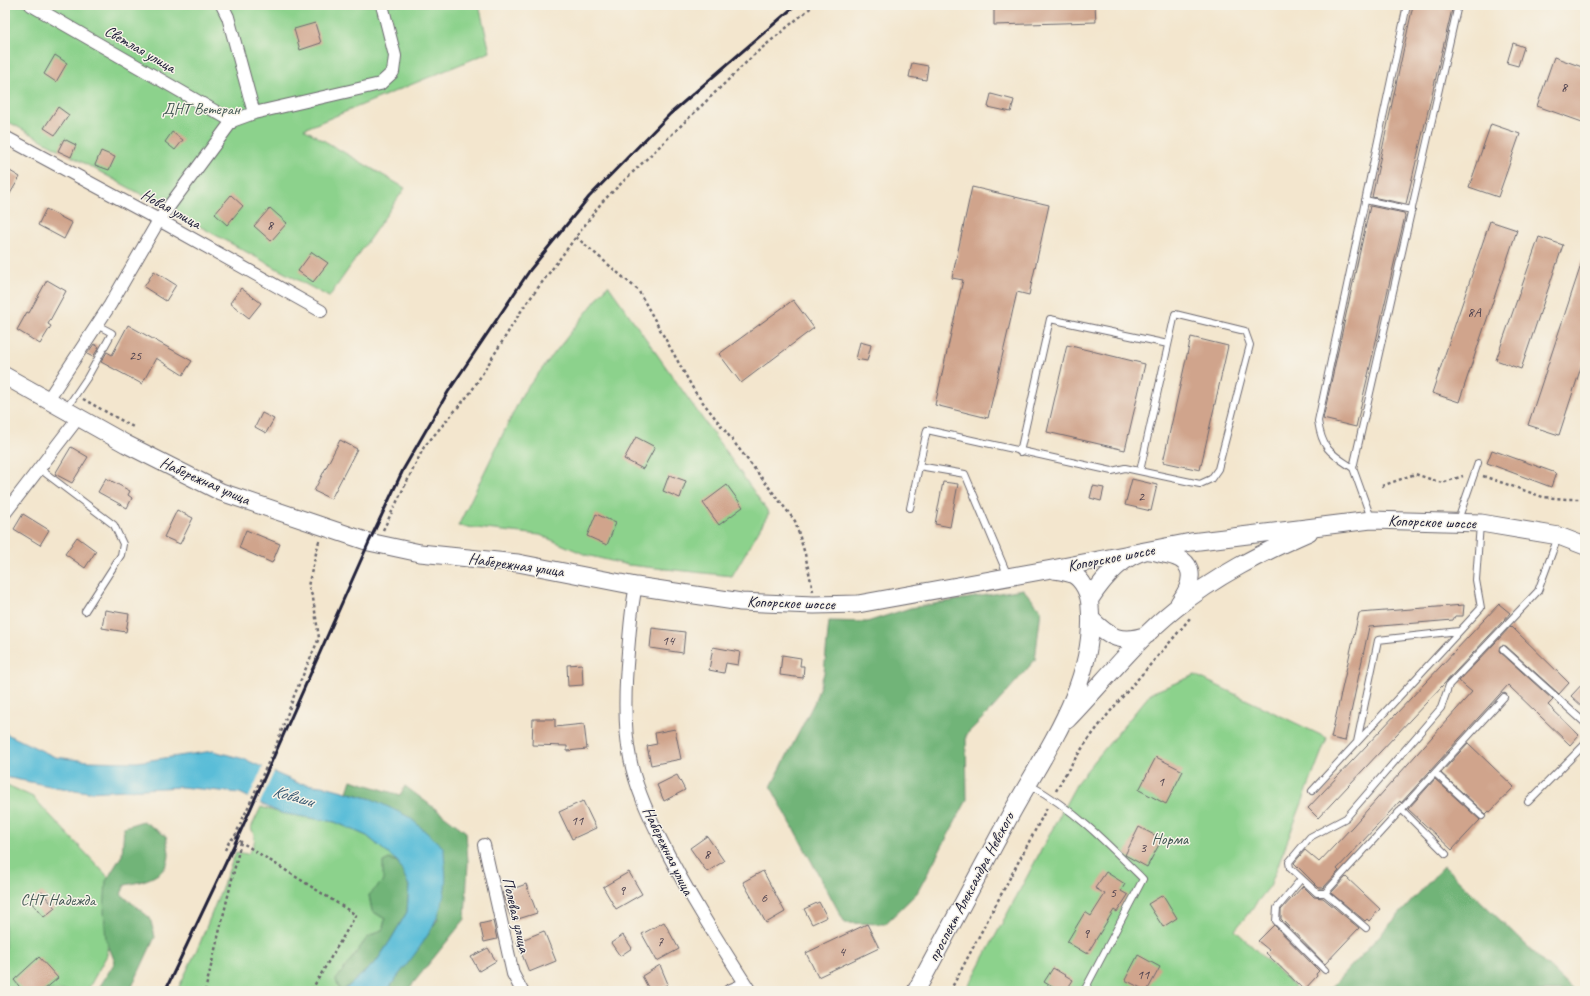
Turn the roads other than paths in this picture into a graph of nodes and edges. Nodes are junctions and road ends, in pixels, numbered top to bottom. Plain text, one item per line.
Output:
1 (32, 5) edge
2 (222, 5) edge
3 (382, 5) edge
4 (1407, 5) edge
5 (1458, 5) edge
6 (254, 113) junction
7 (232, 121) junction
8 (5, 137) edge
9 (1365, 200) junction
10 (1412, 210) junction
11 (159, 220) junction
12 (321, 311) dead end
13 (97, 325) junction
14 (1168, 344) junction
15 (5, 376) edge
16 (47, 401) junction
17 (72, 414) junction
18 (1020, 452) junction
19 (1478, 463) dead end
20 (919, 466) junction
21 (1353, 468) junction
22 (40, 469) junction
23 (1140, 471) junction
24 (910, 508) dead end
25 (5, 513) edge
26 (1371, 520) junction
27 (1457, 521) junction
28 (1481, 523) junction
29 (1325, 524) junction
30 (1559, 536) junction
31 (1585, 546) edge
32 (1146, 551) junction
33 (1052, 570) junction
34 (1008, 576) junction
35 (636, 586) junction
36 (1090, 599) junction
37 (1175, 609) junction
38 (84, 611) dead end
39 (1091, 619) junction
40 (1459, 631) junction
41 (1147, 634) junction
42 (1503, 649) dead end
43 (1504, 697) dead end
44 (1585, 723) edge
45 (1061, 726) junction
46 (1357, 742) junction
47 (1585, 744) edge
48 (1435, 773) junction
49 (1027, 783) junction
50 (1312, 791) dead end
51 (1528, 802) dead end
52 (1401, 809) junction
53 (1482, 816) dead end
54 (484, 845) dead end
55 (1446, 854) dead end
56 (1301, 879) junction
57 (1325, 893) junction
58 (1366, 928) dead end
59 (1325, 970) dead end
60 (747, 988) edge
61 (522, 991) edge
62 (729, 991) edge
63 (916, 991) edge
64 (1084, 991) edge

1 - 7 street, Светлая улица
2 - 6 street
3 - 6 street
4 - 9 lane
5 - 10 lane
6 - 7 street
7 - 11 street
8 - 11 street, Новая улица
9 - 10 lane
9 - 21 lane
10 - 21 lane
11 - 12 street, Новая улица
11 - 13 street
13 - 16 street
13 - 17 lane
14 - 18 lane
14 - 23 lane
14 - 23 lane
15 - 16 main road, Набережная улица
16 - 17 main road, Набережная улица
17 - 22 street
17 - 35 main road, Набережная улица
18 - 20 lane
18 - 23 lane
19 - 27 lane
20 - 24 lane
20 - 34 lane
21 - 26 lane
22 - 25 street
22 - 38 lane
26 - 27 main road, Копорское шоссе
26 - 29 main road, Копорское шоссе
27 - 28 main road, Копорское шоссе
28 - 30 main road, Копорское шоссе
28 - 40 lane
29 - 32 main road, Копорское шоссе
29 - 37 main road
30 - 31 main road, Копорское шоссе
30 - 56 lane
32 - 33 main road, Копорское шоссе
32 - 36 main road
32 - 37 main road
33 - 34 main road, Копорское шоссе
33 - 36 main road
34 - 35 main road, Копорское шоссе
35 - 60 street, Набережная улица
36 - 39 main road
37 - 41 main road
39 - 41 main road
39 - 45 main road
40 - 46 lane
40 - 46 lane
41 - 45 main road
42 - 44 lane
43 - 48 lane
45 - 49 main road, проспект Александра Невского
46 - 50 lane
47 - 51 lane
48 - 52 lane
48 - 53 lane
49 - 63 main road, проспект Александра Невского
49 - 64 lane
52 - 55 lane
52 - 57 lane
54 - 61 street, Полевая улица
56 - 57 lane
56 - 59 lane
57 - 58 lane
60 - 62 street, Набережная улица

